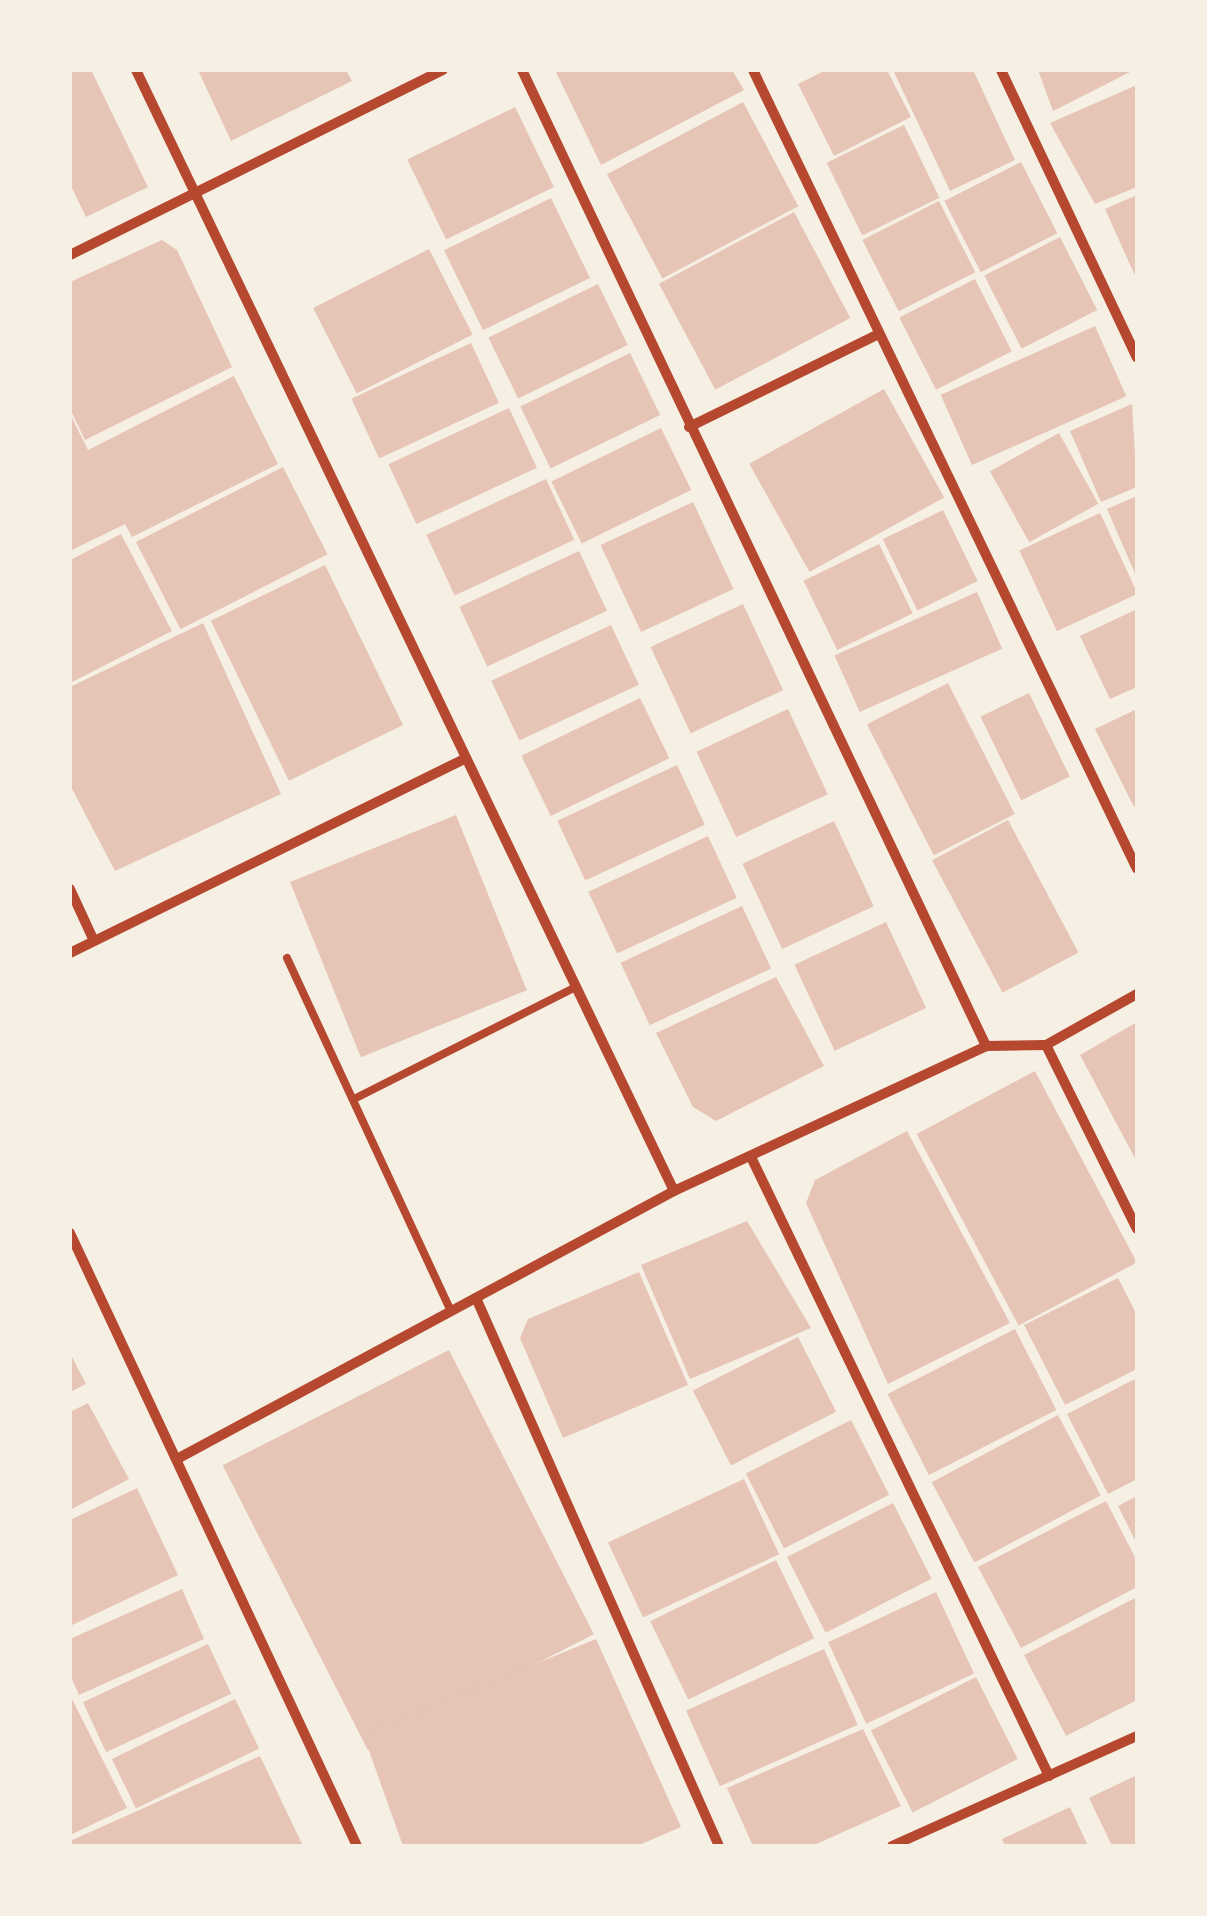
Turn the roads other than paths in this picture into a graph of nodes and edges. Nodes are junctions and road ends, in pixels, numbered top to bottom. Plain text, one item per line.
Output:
1 (136, 70) edge
2 (443, 70) edge
3 (522, 70) edge
4 (753, 70) edge
5 (1001, 70) edge
6 (194, 197) junction
7 (70, 255) edge
8 (878, 335) junction
9 (1137, 358) edge
10 (688, 428) junction
11 (464, 759) junction
12 (1137, 868) edge
13 (70, 890) edge
14 (94, 941) junction
15 (70, 953) edge
16 (287, 958) dead end
17 (572, 989) junction
18 (1137, 994) edge
19 (1046, 1045) junction
20 (986, 1046) junction
21 (354, 1099) junction
22 (750, 1157) junction
23 (674, 1190) junction
24 (1137, 1229) edge
25 (70, 1233) edge
26 (476, 1298) junction
27 (452, 1312) junction
28 (178, 1459) junction
29 (1137, 1736) edge
30 (1049, 1776) junction
31 (716, 1845) edge
32 (357, 1846) edge
33 (892, 1846) edge

1 - 6 street
2 - 6 street
3 - 10 street
4 - 8 street
5 - 9 street
6 - 7 street
6 - 11 street
8 - 10 street
8 - 12 street
10 - 20 street
11 - 14 street
11 - 17 street
13 - 14 street
14 - 15 street
16 - 21 lane
17 - 21 lane
17 - 23 street
18 - 19 street
19 - 20 street
19 - 24 street
20 - 22 street
21 - 27 lane
22 - 23 street
22 - 30 street
23 - 26 street
25 - 28 street
26 - 27 street
26 - 31 street
27 - 28 street
28 - 32 street
29 - 30 street
30 - 33 street

